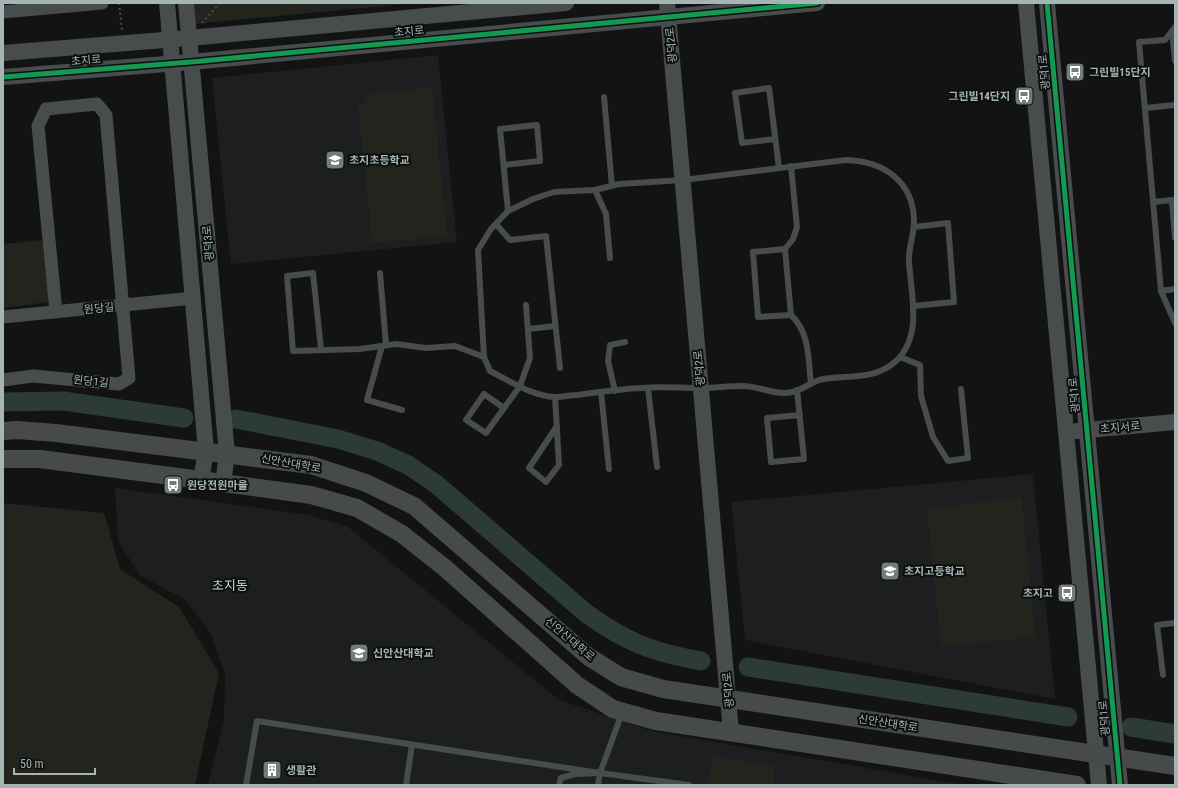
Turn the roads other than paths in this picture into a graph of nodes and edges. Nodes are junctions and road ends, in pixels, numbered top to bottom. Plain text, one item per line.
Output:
1 (102, 3) edge
2 (167, 3) edge
3 (186, 3) edge
4 (566, 3) edge
5 (817, 3) edge
6 (1026, 3) edge
7 (1047, 3) edge
8 (59, 5) edge
9 (668, 9) edge
10 (3, 12) edge
11 (1174, 29) edge
12 (189, 38) junction
13 (171, 39) junction
14 (3, 53) edge
15 (1175, 61) edge
16 (191, 62) junction
17 (173, 63) junction
18 (3, 77) edge
19 (604, 97) dead end
20 (1175, 105) edge
21 (1145, 108) junction
22 (775, 139) junction
23 (504, 165) junction
24 (791, 166) junction
25 (778, 168) junction
26 (683, 180) junction
27 (612, 186) junction
28 (596, 190) junction
29 (1153, 202) junction
30 (508, 211) junction
31 (496, 224) junction
32 (914, 227) junction
33 (1175, 238) edge
34 (785, 250) junction
35 (610, 258) dead end
36 (380, 273) dead end
37 (1175, 290) edge
38 (1161, 291) junction
39 (194, 298) junction
40 (526, 305) dead end
41 (122, 306) junction
42 (913, 306) junction
43 (56, 312) junction
44 (791, 315) junction
45 (3, 317) edge
46 (1175, 323) edge
47 (555, 326) junction
48 (528, 329) junction
49 (625, 342) dead end
50 (384, 346) junction
51 (321, 350) junction
52 (484, 357) junction
53 (900, 357) junction
54 (560, 368) dead end
55 (3, 380) edge
56 (811, 384) junction
57 (520, 386) junction
58 (648, 388) junction
59 (701, 388) junction
60 (961, 389) dead end
61 (797, 390) junction
62 (616, 391) junction
63 (601, 392) junction
64 (555, 397) junction
65 (504, 408) junction
66 (402, 410) dead end
67 (800, 415) junction
68 (1175, 422) edge
69 (557, 426) junction
70 (1087, 430) junction
71 (3, 431) edge
72 (1066, 432) junction
73 (206, 451) junction
74 (227, 454) junction
75 (3, 459) edge
76 (657, 467) dead end
77 (609, 469) dead end
78 (201, 480) junction
79 (223, 483) junction
80 (1175, 623) edge
81 (1163, 675) dead end
82 (729, 699) junction
83 (622, 711) junction
84 (731, 732) junction
85 (412, 745) junction
86 (1096, 754) junction
87 (1118, 757) junction
88 (1175, 766) edge
89 (600, 773) junction
90 (246, 785) edge
91 (406, 785) edge
92 (559, 785) edge
93 (598, 785) edge
94 (689, 785) edge
95 (1077, 785) edge
96 (1099, 785) edge
97 (1120, 785) edge

1 - 8 street
2 - 13 street, 광덕3로
3 - 12 street, 광덕3로
4 - 12 street, 초지로
5 - 9 street, 초지로
6 - 72 street, 광덕1로
7 - 70 street, 광덕1로
8 - 10 street
9 - 16 street, 초지로
9 - 26 street, 광덕2로
11 - 15 lane
11 - 21 lane
12 - 13 street, 초지로
12 - 16 street, 광덕3로
13 - 14 street, 초지로
13 - 17 street, 광덕3로
16 - 17 street, 초지로
16 - 74 street, 광덕3로
17 - 18 street, 초지로
17 - 39 street, 광덕3로
19 - 27 lane
20 - 21 lane
21 - 29 lane
22 - 22 lane
22 - 25 lane
23 - 23 lane
23 - 30 lane
24 - 25 lane
24 - 32 lane
24 - 34 lane
25 - 26 lane
26 - 27 lane
26 - 59 street, 광덕2로
27 - 28 lane
28 - 30 lane
28 - 35 lane
29 - 33 lane
29 - 38 lane
30 - 31 lane
31 - 47 lane
31 - 52 lane
32 - 42 lane
32 - 42 lane
34 - 44 lane
34 - 44 lane
36 - 50 lane
37 - 38 lane
38 - 46 lane
39 - 41 street, 원당길
39 - 73 street, 광덕3로
40 - 48 lane
41 - 43 street, 원당길
41 - 43 street
41 - 55 street, 원당1길
42 - 53 lane
43 - 45 street, 원당길
44 - 56 lane
47 - 48 lane
47 - 54 lane
48 - 57 lane
49 - 62 lane
50 - 51 lane
50 - 52 lane
50 - 66 lane
51 - 51 lane
52 - 57 lane
53 - 56 lane
53 - 60 lane
56 - 61 lane
57 - 64 lane
57 - 65 lane
58 - 59 lane
58 - 62 lane
58 - 76 lane
59 - 61 lane
59 - 82 street, 광덕2로
61 - 67 lane
62 - 63 lane
63 - 64 lane
63 - 77 lane
64 - 69 lane
65 - 65 lane
67 - 67 lane
68 - 70 street, 초지서로
69 - 69 lane
70 - 72 street, 초지서로
70 - 87 street, 광덕1로
71 - 73 main road, 신안산대학로
72 - 86 street, 광덕1로
73 - 74 main road, 신안산대학로
73 - 78 street, 광덕3로
74 - 79 street, 광덕3로
74 - 82 main road, 신안산대학로
75 - 78 main road
78 - 79 main road
79 - 83 main road
80 - 81 lane
82 - 84 street, 광덕2로
82 - 86 main road, 신안산대학로
83 - 84 main road
83 - 89 lane
84 - 95 main road
85 - 89 lane
85 - 90 lane
85 - 91 lane
86 - 87 main road, 신안산대학로
86 - 96 street, 광덕1로
87 - 88 main road, 신안산대학로
87 - 97 street, 광덕1로
89 - 92 lane
89 - 93 lane
89 - 94 lane

